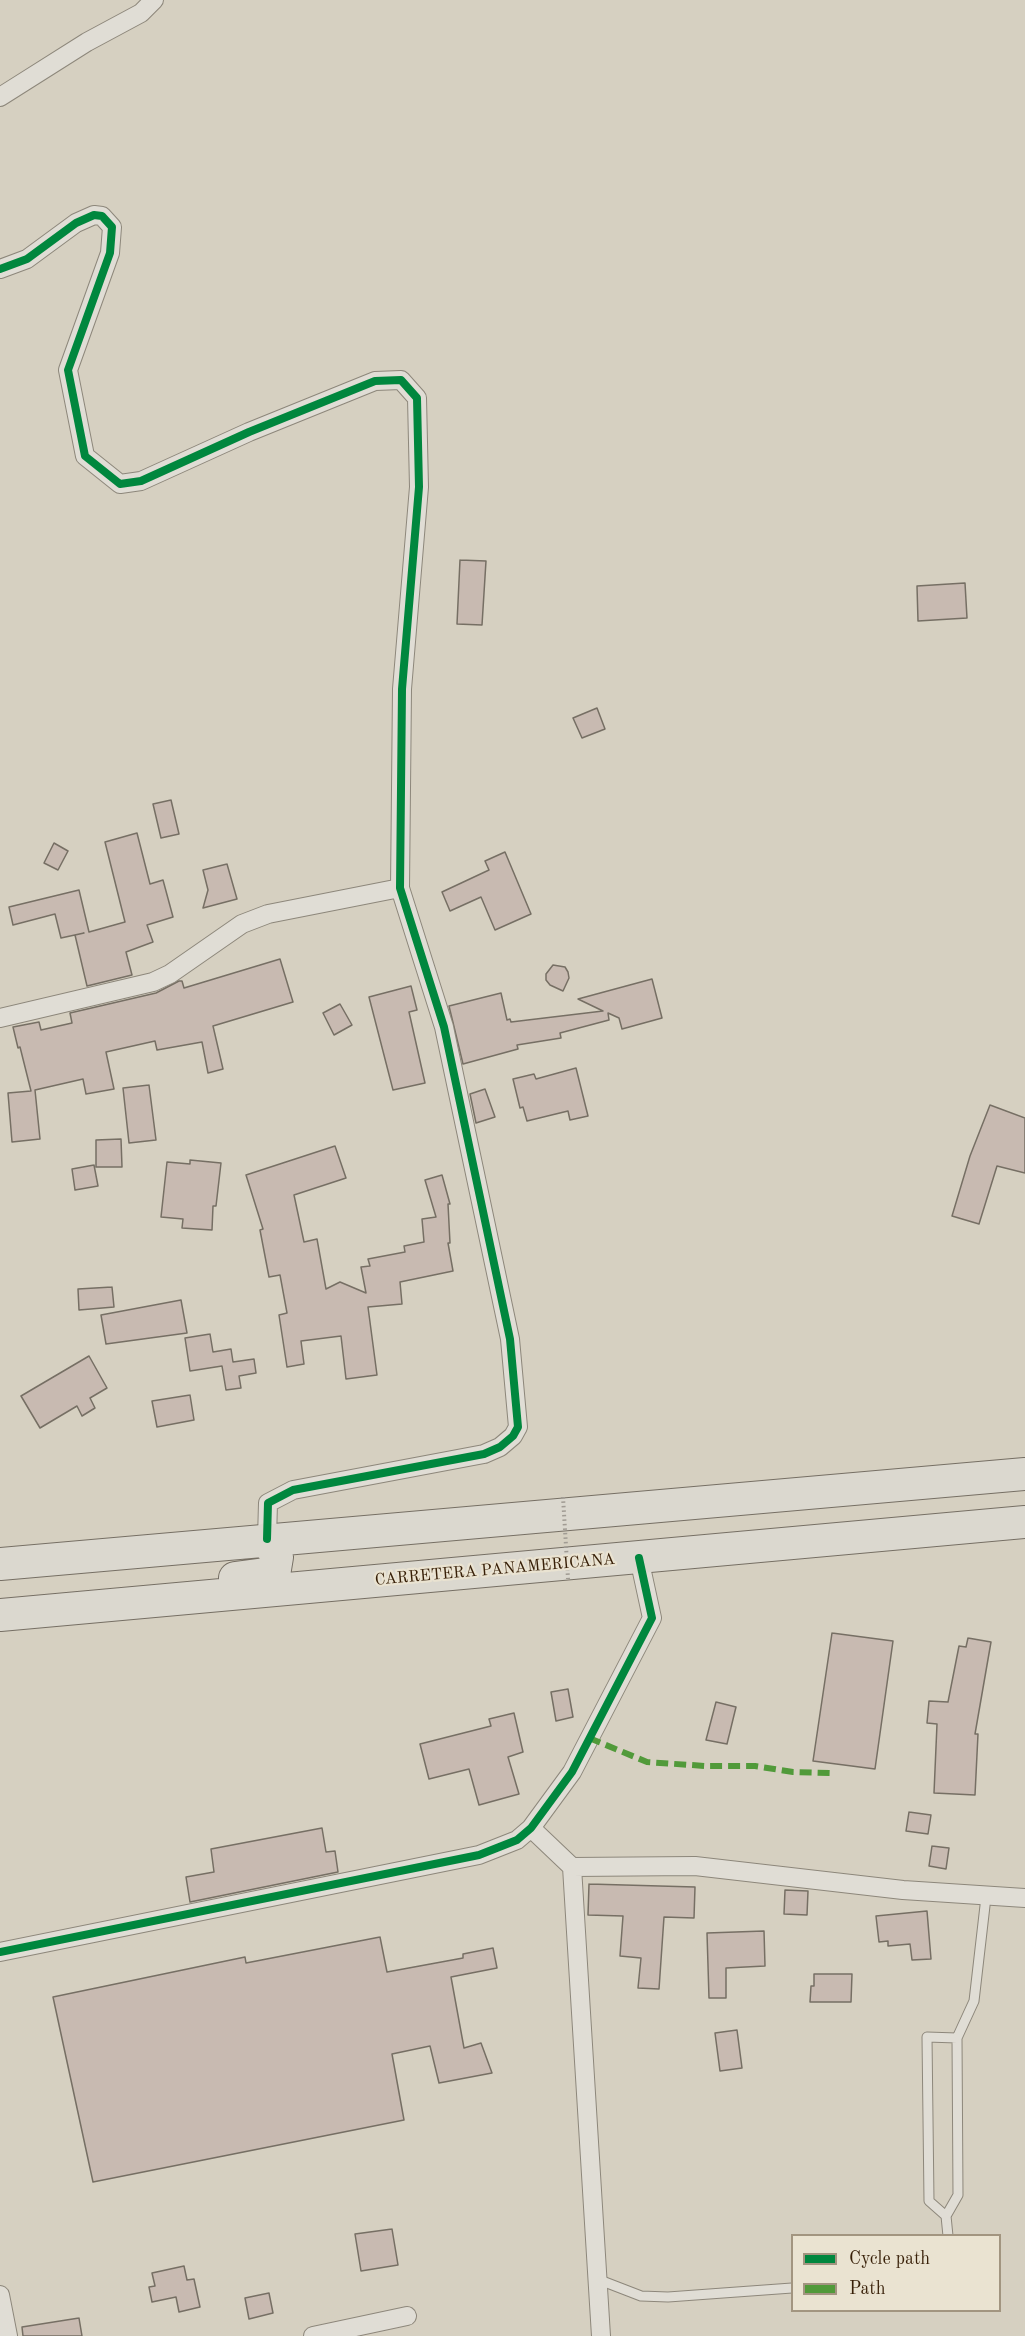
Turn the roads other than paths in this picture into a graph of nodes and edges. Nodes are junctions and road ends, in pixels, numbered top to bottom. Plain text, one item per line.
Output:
1 (154, 0) edge
2 (0, 97) edge
3 (0, 269) edge
4 (400, 888) junction
5 (0, 1018) edge
6 (1025, 1474) edge
7 (1025, 1522) edge
8 (467, 1524) junction
9 (267, 1539) junction
10 (639, 1558) junction
11 (0, 1564) edge
12 (325, 1586) junction
13 (48, 1610) junction
14 (0, 1615) edge
15 (531, 1828) junction
16 (572, 1867) junction
17 (986, 1897) junction
18 (1025, 1898) edge
19 (0, 1952) edge
20 (957, 2038) junction
21 (946, 2216) junction
22 (948, 2234) edge
23 (597, 2279) junction
24 (791, 2288) edge
25 (0, 2295) edge
26 (407, 2316) dead end
27 (8, 2336) edge
28 (313, 2336) edge
29 (602, 2336) edge

1 - 2 street
3 - 4 street
4 - 5 street
4 - 9 street
6 - 8 highway
7 - 10 highway, CARRETERA PANAMERICANA
8 - 9 highway
8 - 12 highway
9 - 11 highway
9 - 13 highway
10 - 12 highway, CARRETERA PANAMERICANA
10 - 15 street
12 - 13 highway, CARRETERA PANAMERICANA
13 - 14 highway, CARRETERA PANAMERICANA
15 - 16 street
15 - 19 street
16 - 17 street
16 - 23 street
17 - 18 street
17 - 20 lane
20 - 21 lane
20 - 21 lane
21 - 22 lane
23 - 24 lane
23 - 29 street
25 - 27 street
26 - 28 street

